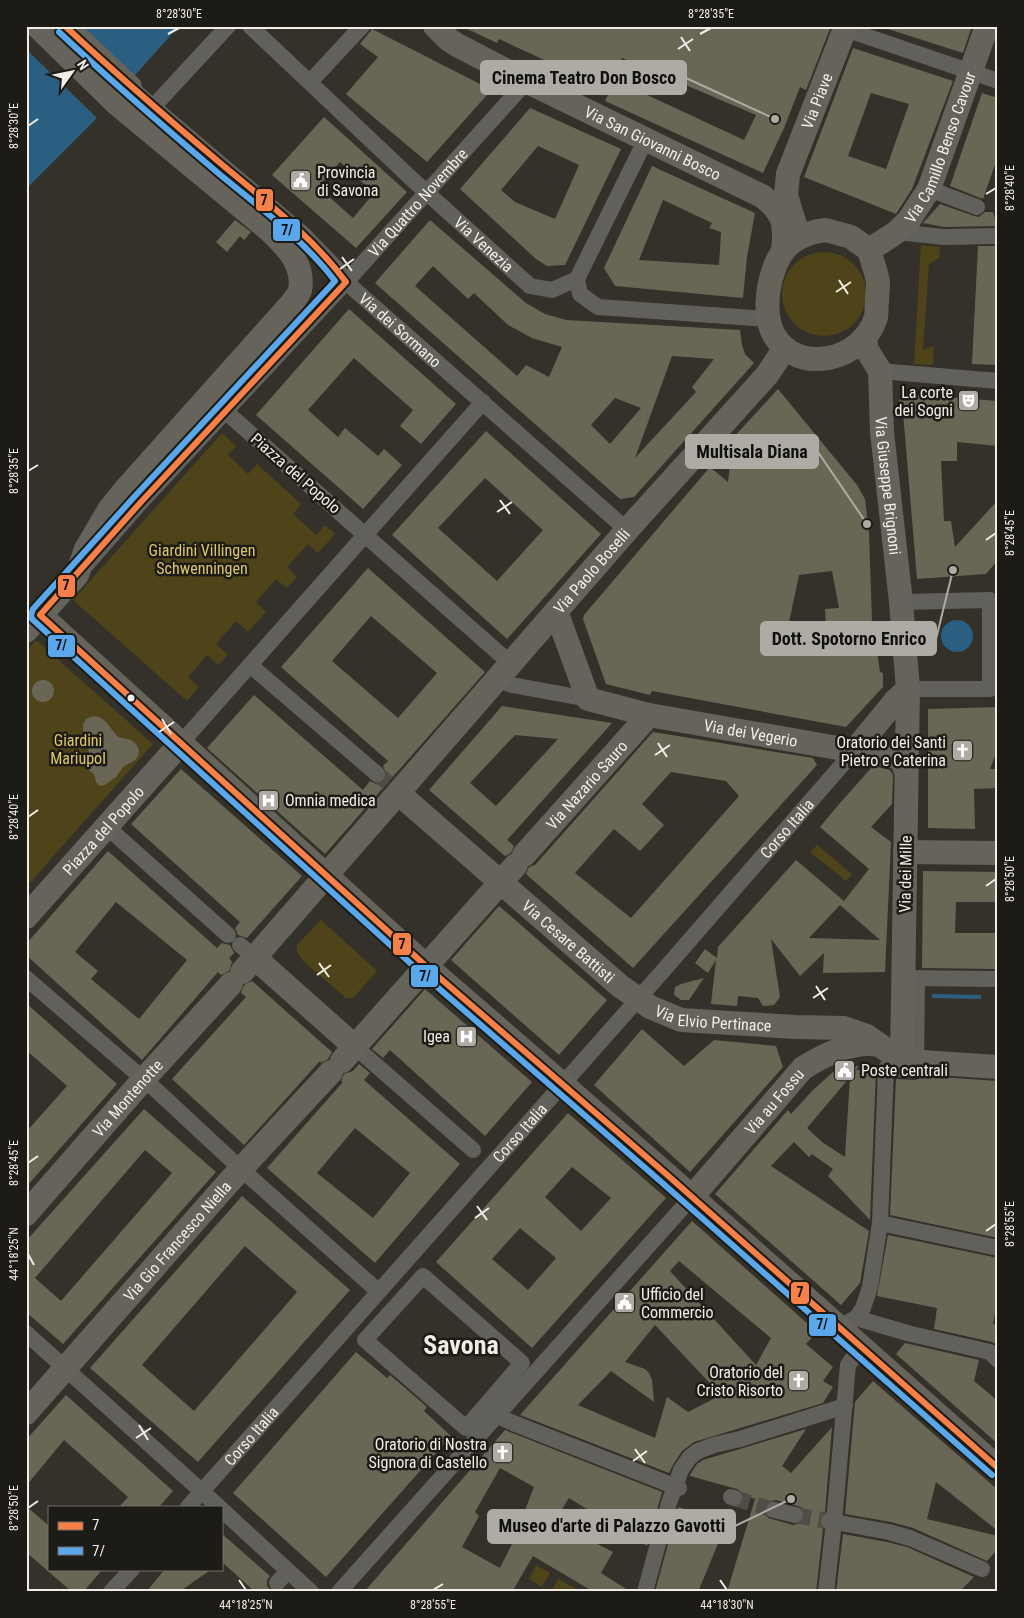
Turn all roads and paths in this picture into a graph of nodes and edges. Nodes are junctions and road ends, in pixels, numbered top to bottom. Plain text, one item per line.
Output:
1 (37, 26) edge
2 (52, 26) edge
3 (65, 26) edge
4 (228, 26) edge
5 (250, 26) edge
6 (362, 26) edge
7 (435, 26) edge
8 (987, 26) edge
9 (845, 27) edge
10 (971, 72) junction
11 (527, 81) junction
12 (998, 81) edge
13 (310, 82) junction
14 (123, 95) junction
15 (153, 106) junction
16 (646, 140) junction
17 (788, 174) junction
18 (929, 189) junction
19 (426, 192) junction
20 (762, 196) junction
21 (977, 207) dead end
22 (897, 232) junction
23 (998, 236) edge
24 (792, 244) junction
25 (869, 250) junction
26 (577, 279) junction
27 (346, 282) junction
28 (768, 319) junction
29 (865, 340) junction
30 (785, 348) junction
31 (880, 370) junction
32 (998, 381) edge
33 (482, 402) junction
34 (225, 411) junction
35 (627, 530) junction
36 (365, 535) junction
37 (77, 575) junction
38 (994, 596) edge
39 (901, 602) junction
40 (556, 610) junction
41 (33, 623) edge
42 (250, 665) junction
43 (503, 671) junction
44 (908, 689) junction
45 (994, 690) edge
46 (588, 699) junction
47 (649, 715) junction
48 (181, 743) junction
49 (855, 750) junction
50 (906, 771) junction
51 (387, 783) junction
52 (107, 827) junction
53 (905, 852) junction
54 (998, 853) edge
55 (513, 867) junction
56 (326, 874) junction
57 (26, 918) edge
58 (239, 959) junction
59 (426, 966) junction
60 (26, 978) edge
61 (910, 978) junction
62 (998, 979) edge
63 (637, 999) junction
64 (879, 1045) junction
65 (342, 1060) junction
66 (902, 1063) junction
67 (998, 1067) edge
68 (143, 1080) junction
69 (562, 1083) junction
70 (473, 1150) dead end
71 (241, 1169) junction
72 (692, 1197) junction
73 (26, 1214) edge
74 (880, 1223) junction
75 (998, 1248) edge
76 (378, 1291) junction
77 (848, 1323) junction
78 (26, 1333) edge
79 (862, 1346) junction
80 (998, 1360) edge
81 (65, 1368) junction
82 (490, 1412) junction
83 (26, 1413) edge
84 (844, 1414) junction
85 (998, 1468) edge
86 (677, 1487) junction
87 (202, 1492) junction
88 (189, 1506) edge
89 (218, 1506) edge
90 (222, 1510) edge
91 (774, 1510) tunnel mouth
92 (795, 1515) tunnel mouth
93 (832, 1522) junction
94 (982, 1569) dead end
95 (131, 1570) edge
96 (111, 1592) edge
97 (311, 1592) edge
98 (339, 1592) edge
99 (645, 1592) edge
100 (826, 1592) edge

1 - 14 street, Via dei Sormano
2 - 14 street, Via dei Sormano
3 - 14 street, Via dei Sormano
4 - 15 street
5 - 13 street, Via Venezia
6 - 13 street
7 - 11 street, Via San Giovanni Bosco
8 - 10 street, Via Camillo Benso Cavour
9 - 10 street
9 - 17 street, Via Piave
10 - 12 street
10 - 18 street, Via Camillo Benso Cavour
11 - 16 street, Via San Giovanni Bosco
11 - 19 street, Via Quattro Novembre
13 - 19 street, Via Venezia
14 - 15 street, Via dei Sormano
14 - 37 street, Via dei Sormano
15 - 27 street, Via dei Sormano
16 - 20 street, Via San Giovanni Bosco
16 - 26 street
17 - 20 street, Via Piave
17 - 24 street, Via Piave
18 - 21 street
18 - 22 street, Via Camillo Benso Cavour
19 - 26 street, Via Venezia
19 - 27 street, Via Quattro Novembre
20 - 24 street, Via San Giovanni Bosco
22 - 23 street
22 - 25 street, Via Camillo Benso Cavour
24 - 25 street
24 - 28 street
25 - 29 street
26 - 28 street
27 - 33 street, Via dei Sormano
27 - 34 street, Via Quattro Novembre
28 - 30 street
29 - 30 street
29 - 31 street
30 - 35 street, Via Paolo Boselli
31 - 32 street
31 - 39 street, Via Giuseppe Brignoni
33 - 35 street, Via dei Sormano
33 - 36 street
34 - 36 street, Piazza del Popolo
34 - 37 street
35 - 40 street, Via Paolo Boselli
36 - 42 street, Piazza del Popolo
36 - 43 street
37 - 41 street
38 - 39 street
38 - 45 street
39 - 44 street, Via Giuseppe Brignoni
40 - 43 street, Via Paolo Boselli
40 - 46 street
41 - 48 street
42 - 48 street, Piazza del Popolo
42 - 51 street
43 - 46 street, Via dei Vegerio
43 - 51 street, Via Paolo Boselli
44 - 45 street
44 - 49 street, Corso Italia
44 - 50 street, Via dei Mille
46 - 47 street, Via dei Vegerio
47 - 49 street, Via dei Vegerio
47 - 55 street, Via Nazario Sauro
48 - 52 street, Piazza del Popolo
48 - 56 street
49 - 50 street, Via dei Vegerio
49 - 63 street, Corso Italia
50 - 53 street, Via dei Mille
51 - 55 street, Via Cesare Battisti
51 - 56 street, Via Paolo Boselli
52 - 57 street, Piazza del Popolo
52 - 58 street
53 - 54 street
53 - 61 street, Via dei Mille
55 - 59 street, Via Nazario Sauro
55 - 63 street, Via Cesare Battisti
56 - 58 street, Via Montenotte
56 - 59 street
58 - 65 street
58 - 68 street, Via Montenotte
59 - 65 street, Via Gio Francesco Niella
59 - 69 street
60 - 68 street
61 - 62 street
61 - 66 street, Via dei Mille
63 - 64 street, Via Elvio Pertinace
63 - 69 street, Corso Italia
64 - 66 street, Via Elvio Pertinace
64 - 72 street, Via au Fossu
65 - 70 street
65 - 71 street, Via Gio Francesco Niella
66 - 67 street
66 - 74 street
68 - 71 street
68 - 73 street, Via Montenotte
69 - 72 street
69 - 76 street, Corso Italia
71 - 76 street
71 - 81 street, Via Gio Francesco Niella
72 - 77 street
72 - 82 street
74 - 75 street
74 - 77 street
76 - 87 street, Corso Italia
77 - 79 street
77 - 80 street
78 - 81 street
79 - 84 street
79 - 85 street
81 - 83 street, Via Gio Francesco Niella
81 - 87 street
82 - 82 street
82 - 86 street
82 - 98 street
84 - 86 street
84 - 93 street
86 - 99 street
87 - 88 street, Corso Italia
87 - 89 street
90 - 97 street
91 - 92 street
93 - 94 street
93 - 100 street
95 - 96 street

